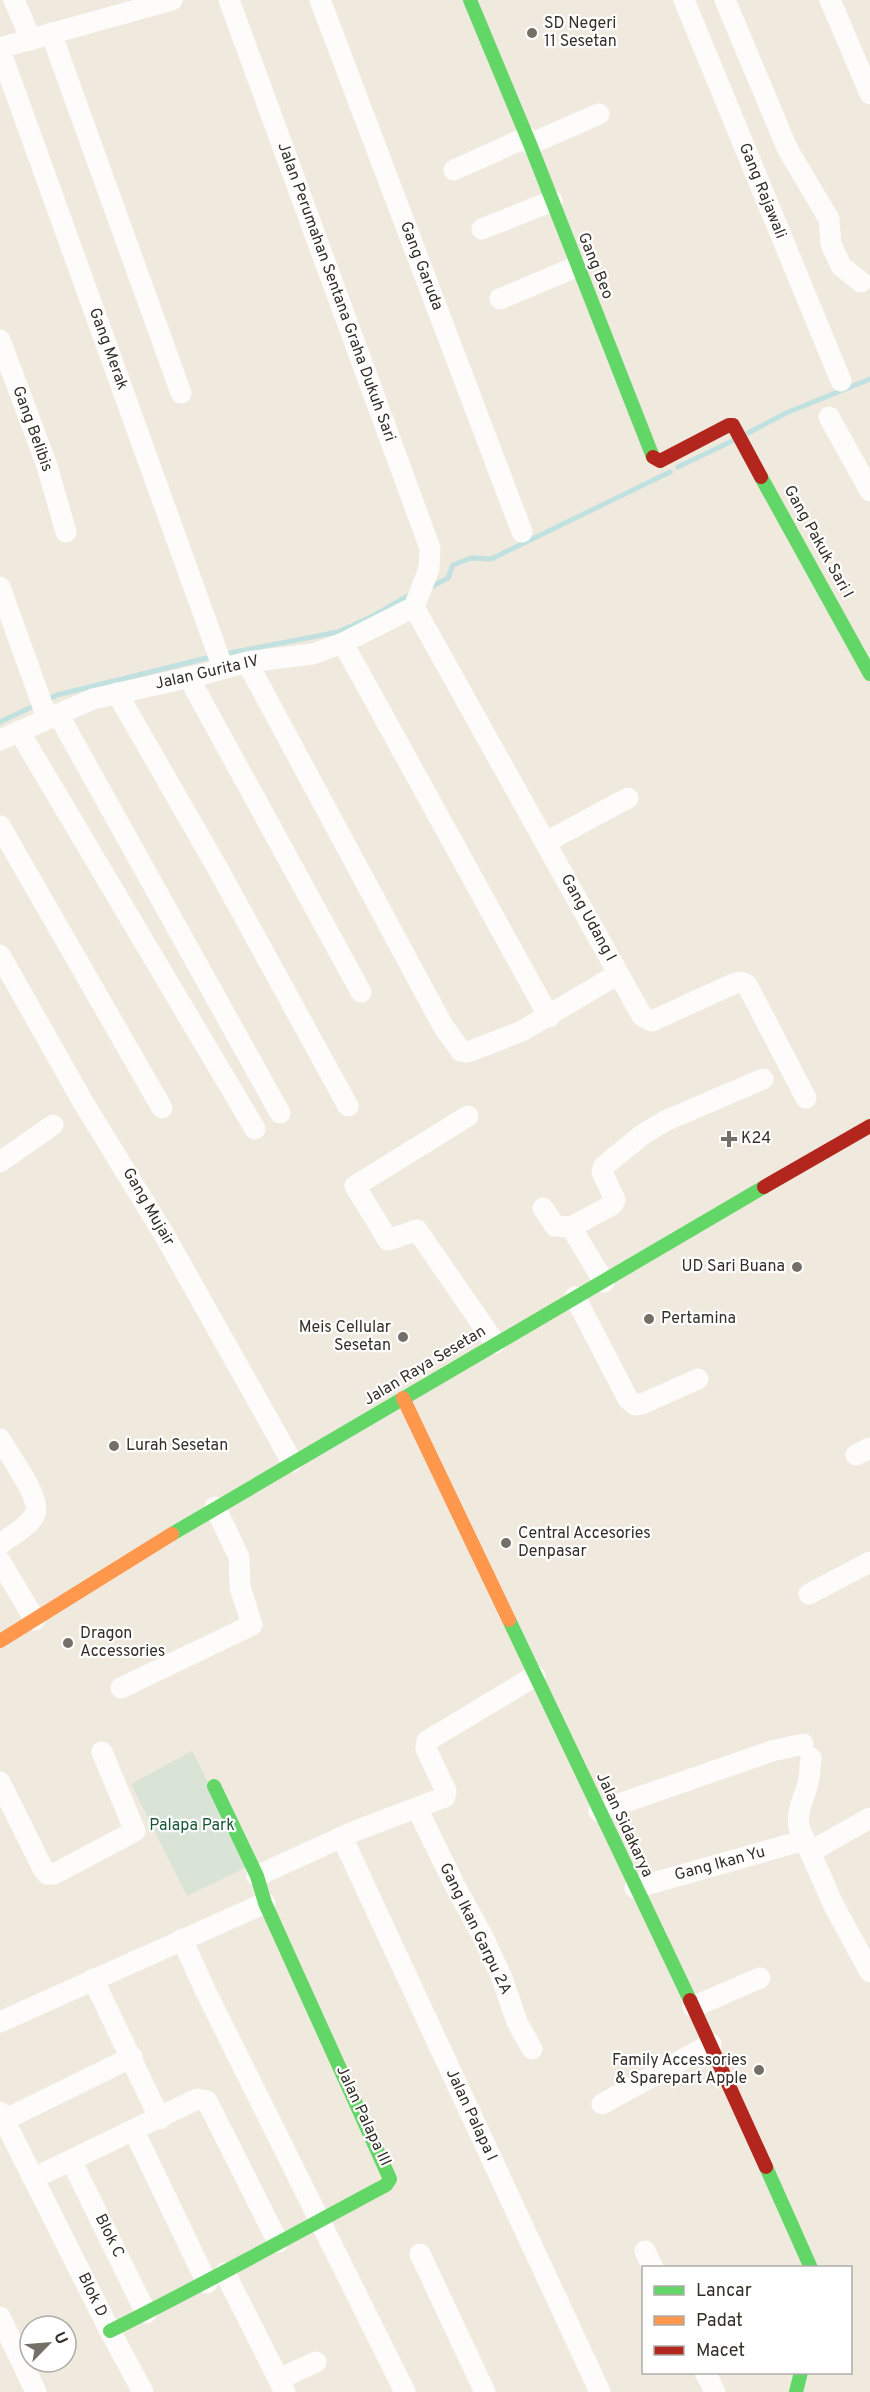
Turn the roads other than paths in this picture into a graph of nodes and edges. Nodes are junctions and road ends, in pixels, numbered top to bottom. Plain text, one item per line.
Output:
1 (14, 0) edge
2 (171, 0) edge
3 (229, 0) edge
4 (320, 0) edge
5 (470, 0) edge
6 (684, 0) edge
7 (725, 0) edge
8 (830, 0) edge
9 (51, 33) junction
10 (31, 40) junction
11 (0, 49) edge
12 (870, 94) edge
13 (598, 114) dead end
14 (529, 141) junction
15 (454, 170) dead end
16 (552, 201) junction
17 (482, 229) dead end
18 (578, 266) junction
19 (861, 282) dead end
20 (500, 299) dead end
21 (0, 340) edge
22 (841, 381) dead end
23 (181, 393) dead end
24 (829, 417) dead end
25 (735, 428) joint
26 (870, 491) edge
27 (64, 525) dead end
28 (522, 532) dead end
29 (0, 587) edge
30 (417, 598) junction
31 (343, 643) junction
32 (219, 657) junction
33 (247, 662) junction
34 (870, 674) edge
35 (189, 678) junction
36 (117, 693) junction
37 (50, 715) junction
38 (6, 731) edge
39 (628, 798) dead end
40 (0, 826) edge
41 (546, 842) junction
42 (0, 955) edge
43 (618, 974) junction
44 (361, 992) dead end
45 (549, 1017) junction
46 (763, 1079) dead end
47 (806, 1098) dead end
48 (348, 1106) dead end
49 (162, 1108) dead end
50 (280, 1113) dead end
51 (468, 1116) dead end
52 (53, 1125) dead end
53 (870, 1126) edge
54 (255, 1129) dead end
55 (0, 1162) edge
56 (543, 1208) dead end
57 (571, 1227) junction
58 (604, 1282) junction
59 (575, 1298) junction
60 (495, 1343) junction
61 (698, 1379) dead end
62 (403, 1398) junction
63 (0, 1439) edge
64 (292, 1462) junction
65 (214, 1507) junction
66 (0, 1544) edge
67 (0, 1561) edge
68 (870, 1562) edge
69 (810, 1594) dead end
70 (35, 1620) junction
71 (0, 1641) edge
72 (535, 1676) junction
73 (121, 1688) dead end
74 (102, 1752) dead end
75 (0, 1782) edge
76 (214, 1786) dead end
77 (417, 1808) junction
78 (599, 1811) junction
79 (870, 1818) edge
80 (342, 1837) junction
81 (808, 1846) junction
82 (257, 1876) junction
83 (635, 1887) junction
84 (265, 1903) junction
85 (182, 1939) junction
86 (863, 1944) edge
87 (870, 1972) edge
88 (760, 1978) dead end
89 (93, 1979) junction
90 (693, 2007) junction
91 (0, 2022) edge
92 (711, 2044) junction
93 (532, 2049) dead end
94 (132, 2057) junction
95 (603, 2104) dead end
96 (2, 2116) edge
97 (160, 2119) junction
98 (134, 2131) junction
99 (71, 2160) junction
100 (34, 2178) junction
101 (320, 2220) junction
102 (278, 2242) junction
103 (420, 2254) dead end
104 (810, 2266) edge
105 (225, 2273) junction
106 (207, 2283) junction
107 (146, 2313) junction
108 (0, 2317) edge
109 (110, 2331) junction
110 (316, 2362) dead end
111 (706, 2374) edge
112 (801, 2374) edge
113 (282, 2386) edge
114 (36, 2392) edge
115 (143, 2392) edge
116 (405, 2392) edge
117 (485, 2392) edge
118 (600, 2392) edge
119 (715, 2392) edge
120 (796, 2392) edge

1 - 10 street
2 - 9 street
3 - 30 street, Jalan Perumahan Sentana Graha Dukuh Sari
4 - 28 street, Gang Garuda
5 - 14 street, Gang Beo
6 - 22 street, Gang Rajawali
7 - 19 street
8 - 12 street
9 - 10 street
9 - 23 street
10 - 11 street
11 - 32 street, Gang Merak
13 - 14 street
14 - 15 street
14 - 16 street, Gang Beo
16 - 17 street
16 - 18 street, Gang Beo
18 - 20 street
18 - 25 street, Gang Beo
21 - 27 street, Gang Belibis
24 - 26 street
25 - 34 street, Gang Pakuk Sari I
29 - 37 street
30 - 31 street, Jalan Gurita IV
30 - 41 street, Gang Udang I
31 - 33 street, Jalan Gurita IV
31 - 45 street
32 - 33 street, Jalan Gurita IV
32 - 35 street, Jalan Gurita IV
33 - 45 street
35 - 36 street, Jalan Gurita IV
35 - 44 street
36 - 37 street, Jalan Gurita IV
36 - 48 street
37 - 38 street, Jalan Gurita IV
37 - 50 street
38 - 54 street
39 - 41 street
40 - 49 street
41 - 43 street, Gang Udang I
42 - 64 street, Gang Mujair
43 - 45 street
43 - 47 street, Gang Udang I
46 - 57 street
51 - 60 street
52 - 55 street
53 - 58 street, Jalan Raya Sesetan
56 - 57 street
57 - 58 street
58 - 59 street, Jalan Raya Sesetan
59 - 60 street, Jalan Raya Sesetan
59 - 61 street
60 - 62 street, Jalan Raya Sesetan
62 - 64 street, Jalan Raya Sesetan
62 - 72 street, Jalan Sidakarya
63 - 66 street
64 - 65 street, Jalan Raya Sesetan
65 - 70 street, Jalan Raya Sesetan
65 - 73 street
67 - 70 street
68 - 69 street
70 - 71 street, Jalan Raya Sesetan
72 - 77 street
72 - 78 street, Jalan Sidakarya
74 - 75 street
76 - 82 street, Jalan Palapa III
77 - 80 street
77 - 93 street, Gang Ikan Garpu 2A
78 - 81 street
78 - 83 street, Jalan Sidakarya
79 - 81 street, Gang Ikan Yu
80 - 82 street
80 - 118 street, Jalan Palapa I
81 - 83 street, Gang Ikan Yu
81 - 86 street
82 - 84 street, Jalan Palapa III
83 - 90 street, Jalan Sidakarya
84 - 85 street
84 - 101 street, Jalan Palapa III
85 - 89 street
85 - 101 street
86 - 87 street
88 - 90 street
89 - 91 street
89 - 94 street
90 - 92 street, Jalan Sidakarya
92 - 95 street
92 - 104 street, Jalan Sidakarya
94 - 96 street
94 - 97 street
96 - 100 street, Blok D
97 - 98 street
97 - 102 street
98 - 99 street
98 - 106 street
99 - 100 street
99 - 107 street, Blok C
100 - 109 street, Blok D
101 - 102 street, Blok D
101 - 116 street
102 - 105 street, Blok D
103 - 117 street
105 - 106 street, Blok D
105 - 113 street
106 - 107 street, Blok D
107 - 109 street, Blok D
108 - 114 street
109 - 115 street
110 - 113 street
111 - 119 street
112 - 120 street

